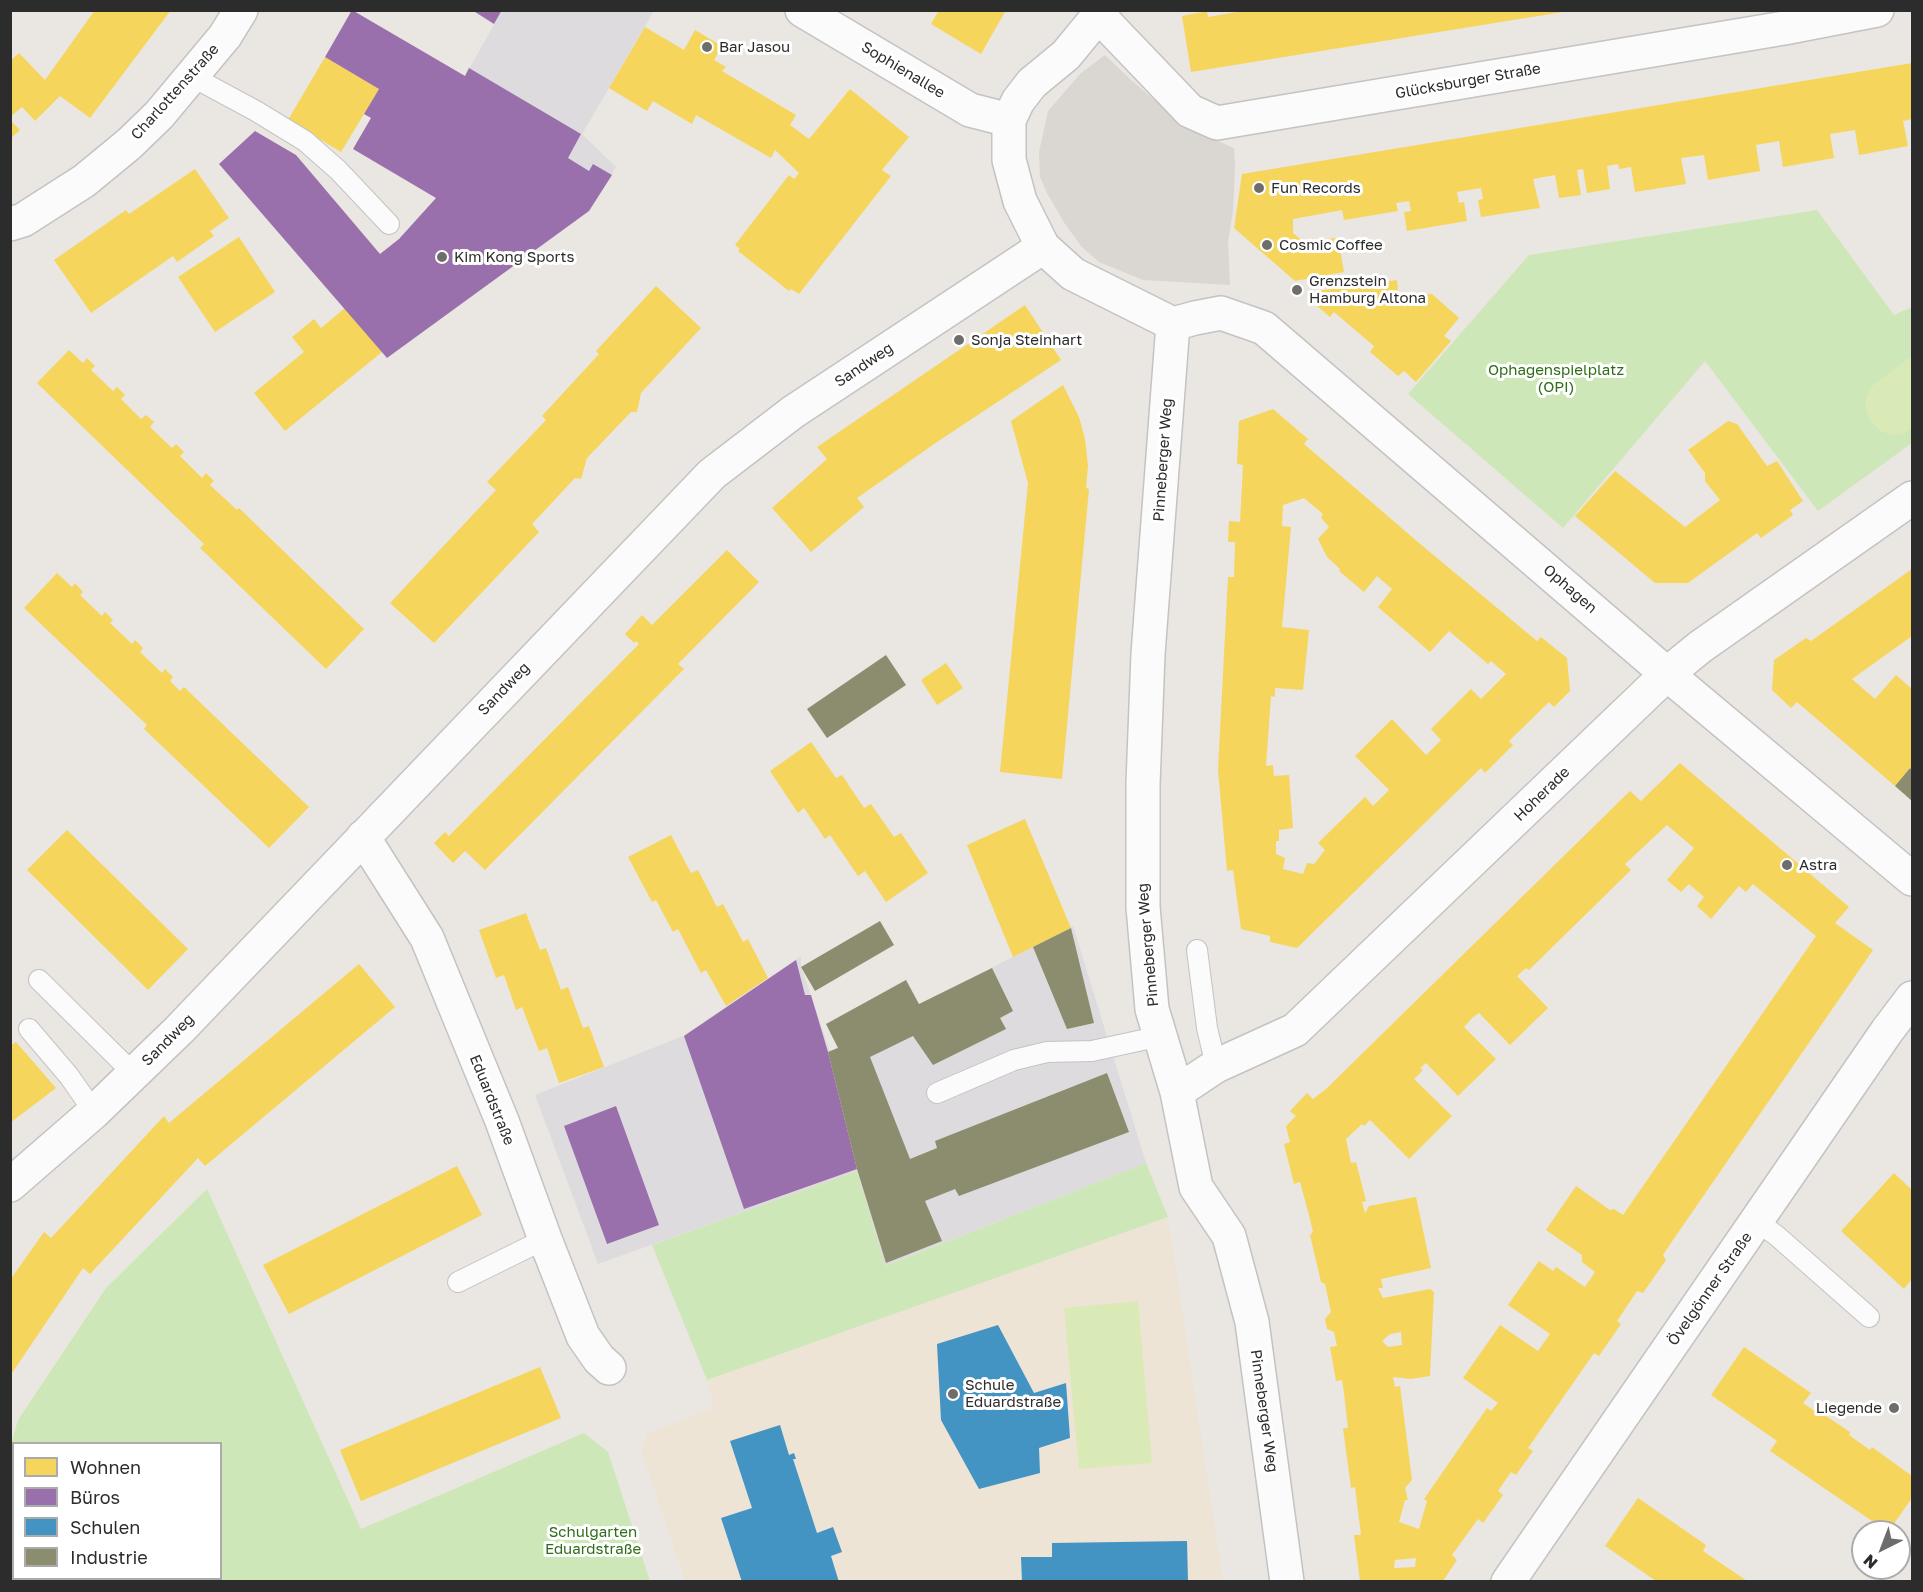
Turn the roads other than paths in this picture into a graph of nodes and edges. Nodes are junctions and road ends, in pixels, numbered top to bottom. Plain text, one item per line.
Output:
1 (241, 10) edge
2 (802, 10) edge
3 (1876, 10) edge
4 (1101, 13) edge
5 (191, 76) junction
6 (1009, 120) junction
7 (10, 224) edge
8 (389, 224) dead end
9 (1043, 247) junction
10 (1173, 324) junction
11 (1912, 498) edge
12 (1667, 674) junction
13 (363, 837) junction
14 (1912, 879) edge
15 (1197, 950) dead end
16 (39, 980) dead end
17 (1912, 998) edge
18 (29, 1029) dead end
19 (1161, 1036) junction
20 (1216, 1065) junction
21 (134, 1074) junction
22 (1178, 1092) junction
23 (937, 1093) dead end
24 (94, 1112) junction
25 (10, 1185) edge
26 (1757, 1221) junction
27 (545, 1239) junction
28 (458, 1282) dead end
29 (1869, 1317) dead end
30 (609, 1368) dead end
31 (1287, 1581) edge
32 (1508, 1581) edge

1 - 5 street, Charlottenstraße
2 - 6 street, Sophienallee
3 - 4 street, Glücksburger Straße
4 - 6 street
5 - 7 street, Charlottenstraße
5 - 8 lane
6 - 9 street
9 - 10 street
9 - 13 street, Sandweg
10 - 12 street, Ophagen
10 - 19 street, Pinneberger Weg
11 - 12 street, Hoherade
12 - 14 street, Ophagen
12 - 20 street, Hoherade
13 - 21 street, Sandweg
13 - 27 street, Eduardstraße
15 - 20 lane
16 - 21 lane
17 - 26 street, Övelgönner Straße
18 - 24 lane
19 - 22 street, Pinneberger Weg
19 - 23 lane
20 - 22 street, Hoherade
21 - 24 street, Sandweg
22 - 31 street, Pinneberger Weg
24 - 25 street, Sandweg
26 - 29 lane
26 - 32 street, Övelgönner Straße
27 - 28 lane
27 - 30 street, Eduardstraße

